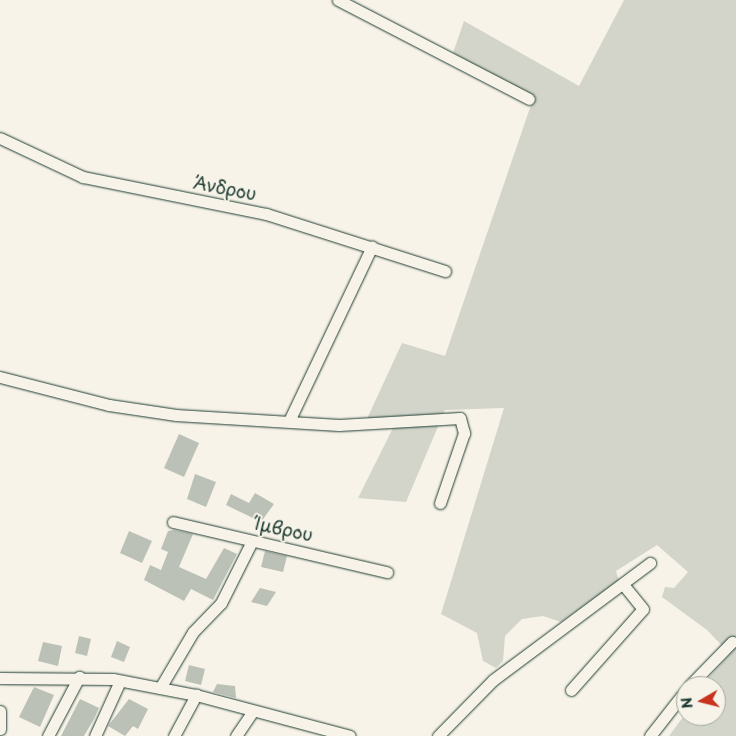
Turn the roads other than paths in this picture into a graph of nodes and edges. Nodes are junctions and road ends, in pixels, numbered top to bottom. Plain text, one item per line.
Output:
1 (338, 0) edge
2 (529, 99) dead end
3 (0, 138) edge
4 (372, 246) junction
5 (445, 271) dead end
6 (0, 377) edge
7 (290, 419) junction
8 (440, 503) dead end
9 (173, 522) dead end
10 (252, 541) junction
11 (650, 562) dead end
12 (387, 572) dead end
13 (623, 584) junction
14 (732, 642) dead end
15 (699, 676) edge
16 (79, 677) junction
17 (0, 678) edge
18 (120, 681) junction
19 (160, 688) junction
20 (571, 690) dead end
21 (196, 695) junction
22 (676, 703) edge
23 (0, 711) edge
24 (252, 712) junction
25 (0, 729) edge
26 (48, 736) edge
27 (95, 736) edge
28 (174, 736) edge
29 (236, 736) edge
30 (350, 736) edge
31 (438, 736) edge
32 (650, 736) edge

1 - 2 street
3 - 4 street, Άνδρου
4 - 5 street, Άνδρου
4 - 7 street
6 - 7 street
7 - 8 street
9 - 10 street, Ίμβρου
10 - 12 street, Ίμβρου
10 - 19 street
11 - 13 street
13 - 20 street
13 - 31 street
14 - 15 street
16 - 17 street
16 - 18 street
16 - 26 street
18 - 19 street
18 - 27 street
19 - 21 street
21 - 24 street
21 - 28 street
22 - 32 street
23 - 25 street
24 - 29 street
24 - 30 street

